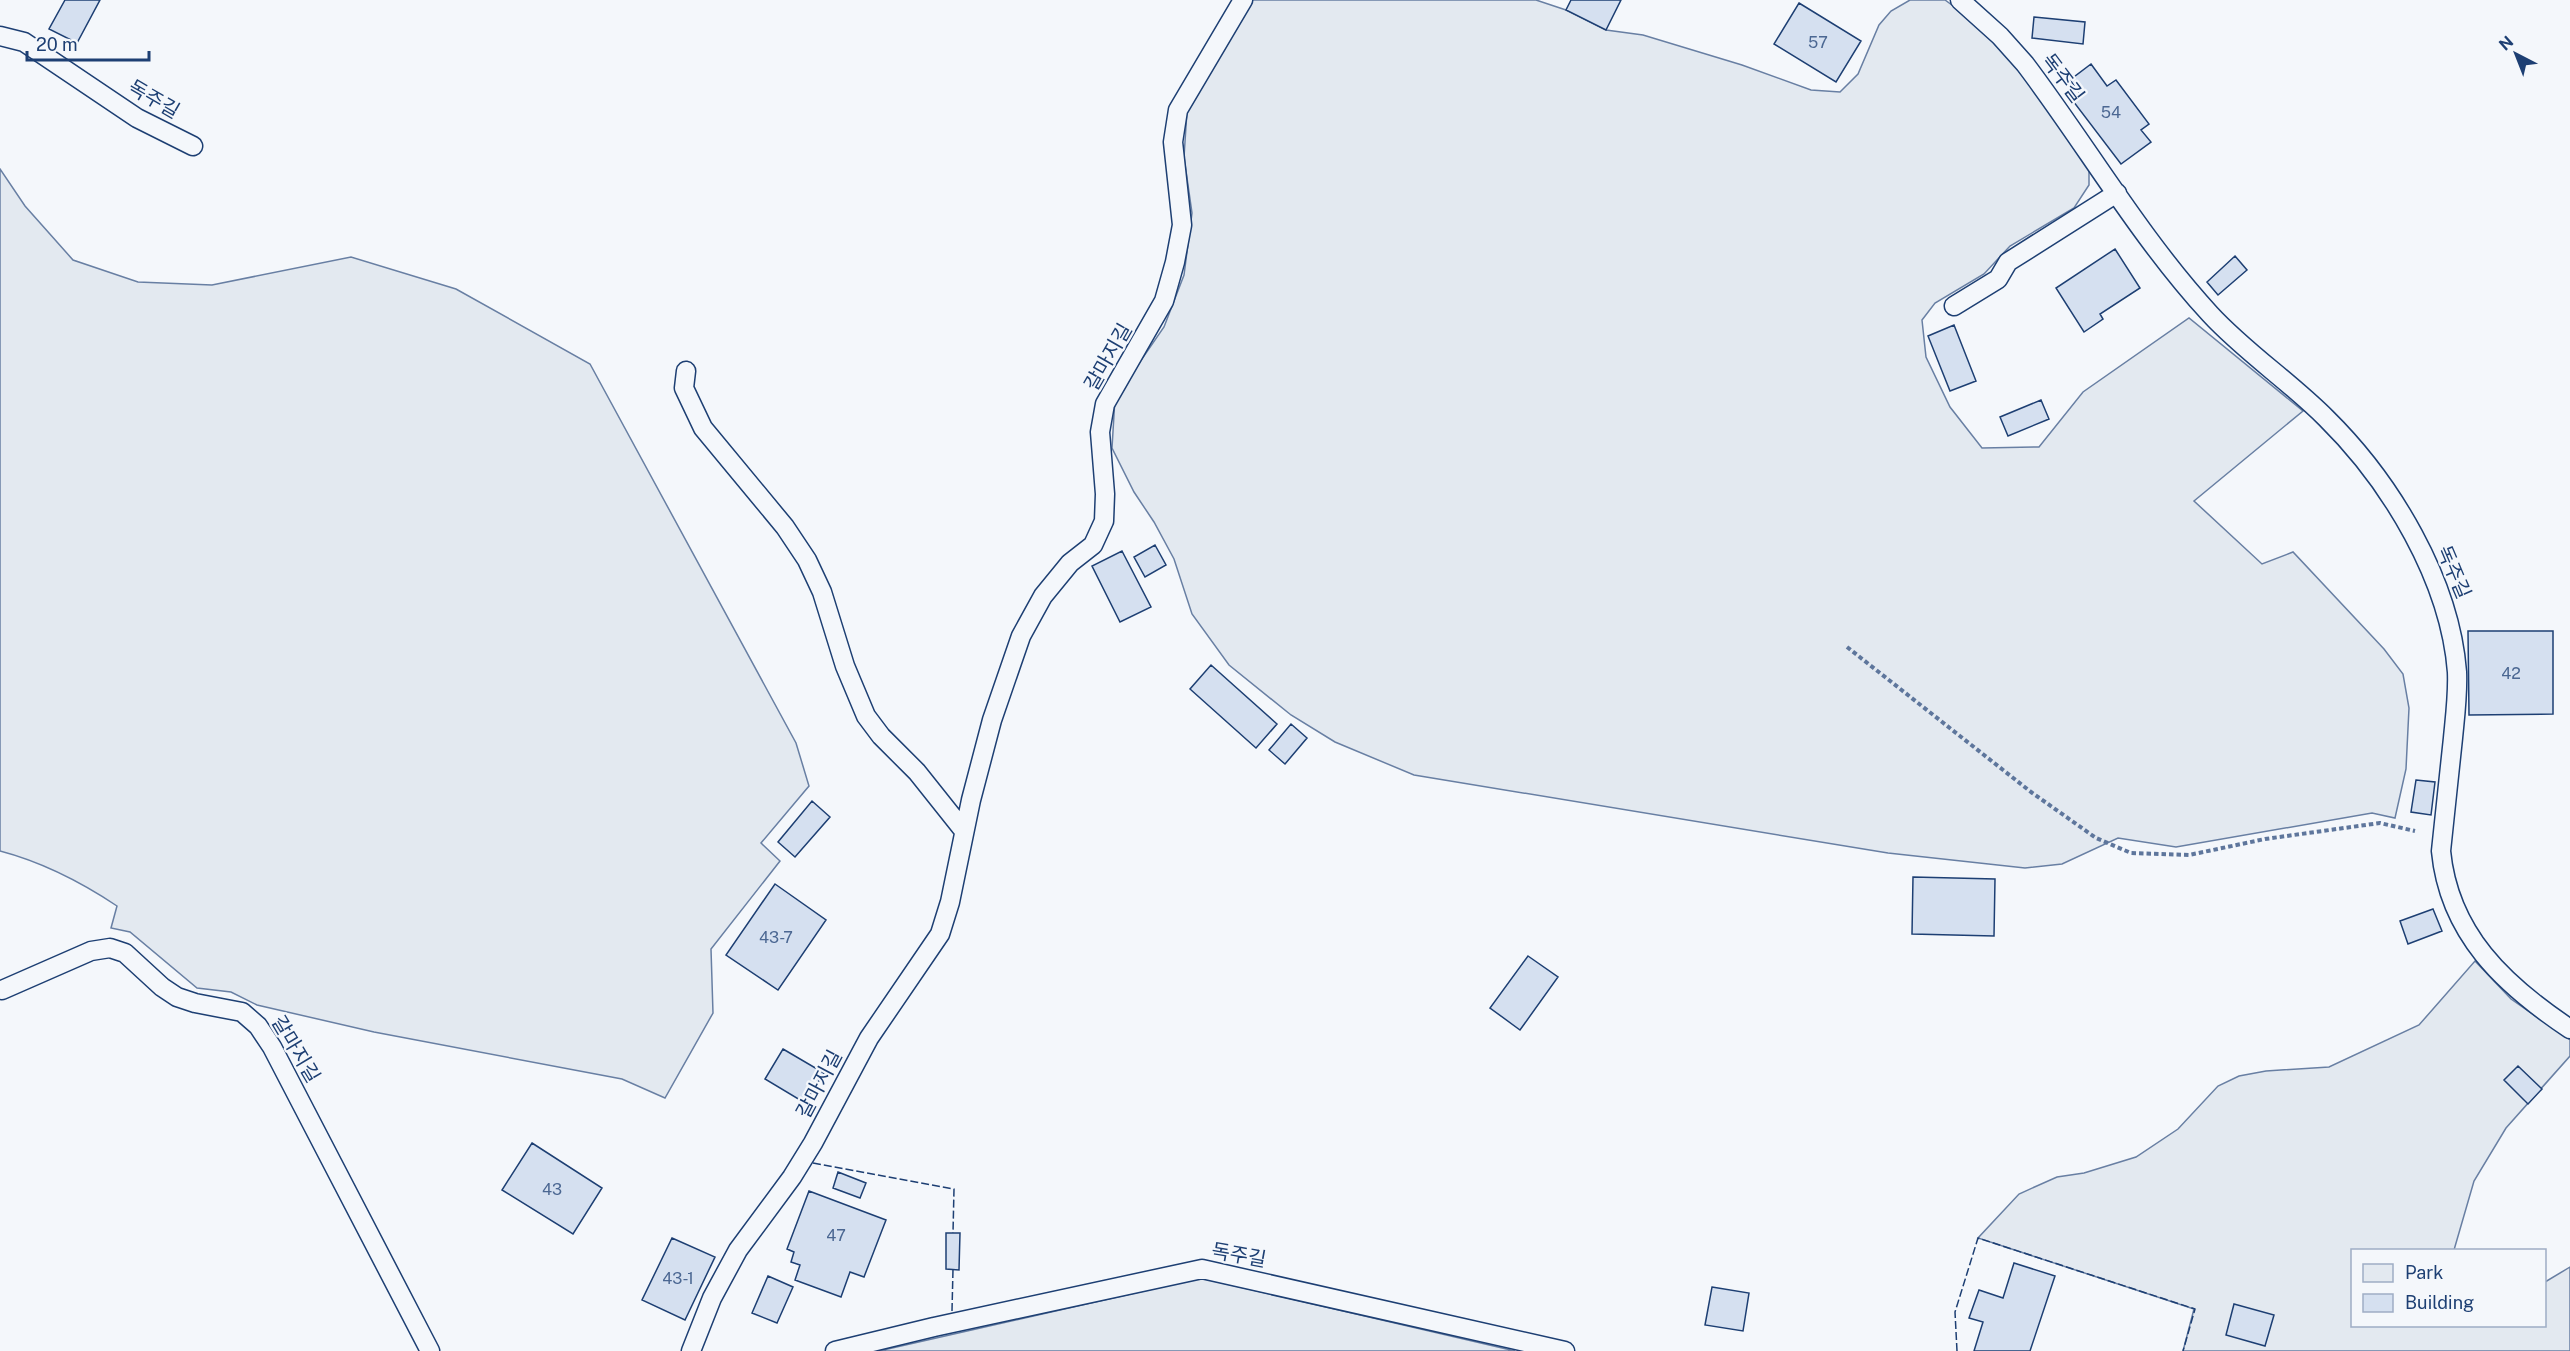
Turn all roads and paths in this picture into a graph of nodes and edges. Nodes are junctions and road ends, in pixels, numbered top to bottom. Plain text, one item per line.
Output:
1 (1243, 0) edge
2 (1960, 0) edge
3 (0, 36) edge
4 (193, 146) dead end
5 (2118, 194) junction
6 (1954, 306) dead end
7 (686, 371) dead end
8 (1847, 647) dead end
9 (964, 831) junction
10 (2441, 851) junction
11 (2, 990) dead end
12 (2570, 1029) edge
13 (430, 1351) edge
14 (691, 1351) edge
15 (835, 1351) edge
16 (1565, 1351) edge

1 - 9 lane, 갈마지길
2 - 5 lane, 독주길
3 - 4 lane, 독주길
5 - 6 lane
5 - 10 lane, 독주길
7 - 9 lane
8 - 10 path
9 - 14 lane, 갈마지길
10 - 12 lane, 독주길
11 - 13 lane, 갈마지길
15 - 16 lane, 독주길

